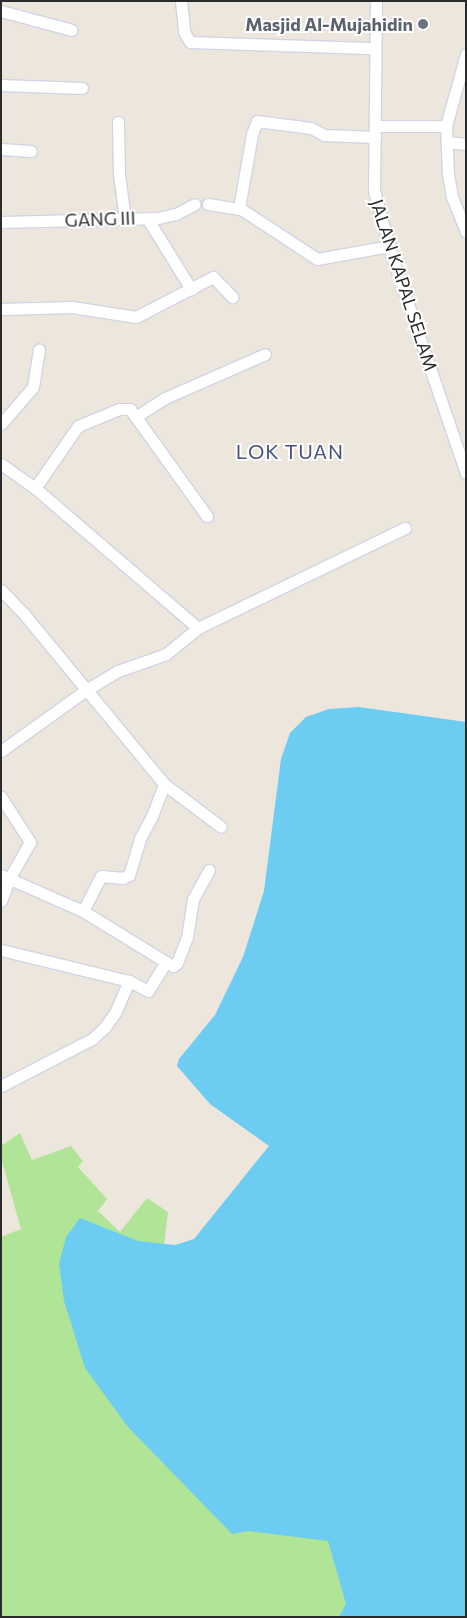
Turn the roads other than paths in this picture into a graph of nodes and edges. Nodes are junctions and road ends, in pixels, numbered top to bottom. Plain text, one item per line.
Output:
1 (181, 1) edge
2 (376, 1) edge
3 (1, 11) edge
4 (72, 30) dead end
5 (376, 48) junction
6 (466, 54) edge
7 (462, 75) edge
8 (1, 85) edge
9 (82, 88) dead end
10 (118, 122) dead end
11 (446, 126) junction
12 (375, 132) junction
13 (446, 142) junction
14 (466, 144) edge
15 (1, 149) edge
16 (31, 151) dead end
17 (195, 204) dead end
18 (208, 204) dead end
19 (239, 208) junction
20 (147, 218) junction
21 (125, 219) junction
22 (1, 222) edge
23 (466, 232) edge
24 (388, 246) junction
25 (191, 289) junction
26 (232, 298) dead end
27 (1, 309) edge
28 (39, 349) dead end
29 (265, 354) dead end
30 (137, 416) junction
31 (1, 424) edge
32 (1, 464) edge
33 (466, 473) edge
34 (35, 488) junction
35 (207, 516) dead end
36 (405, 528) dead end
37 (1, 590) edge
38 (198, 628) junction
39 (86, 690) junction
40 (1, 751) edge
41 (164, 784) junction
42 (1, 797) edge
43 (222, 827) dead end
44 (209, 870) dead end
45 (5, 877) edge
46 (1, 901) edge
47 (83, 911) junction
48 (1, 950) edge
49 (166, 962) junction
50 (129, 981) junction
51 (1, 1086) edge

1 - 5 street
2 - 5 street, JALAN KAPAL SELAM
3 - 4 street
5 - 12 street, JALAN KAPAL SELAM
6 - 7 street
7 - 11 street
8 - 9 street
10 - 21 street
11 - 12 street
11 - 13 street
12 - 19 street
12 - 24 street, JALAN KAPAL SELAM
13 - 14 street
13 - 23 street
15 - 16 street
17 - 20 street, GANG III
18 - 19 street
19 - 24 street
20 - 21 street, GANG III
20 - 25 street
21 - 22 street, GANG III
24 - 33 street, JALAN KAPAL SELAM
25 - 26 street
25 - 27 street
28 - 31 street
29 - 30 street
30 - 34 street
30 - 35 street
32 - 34 street
34 - 38 street
36 - 38 street
37 - 39 street
38 - 39 street
39 - 40 street
39 - 41 street
41 - 43 street
41 - 47 street
42 - 45 street
44 - 49 street
45 - 46 street
45 - 47 street
47 - 49 street
48 - 50 street
49 - 50 street
50 - 51 street

